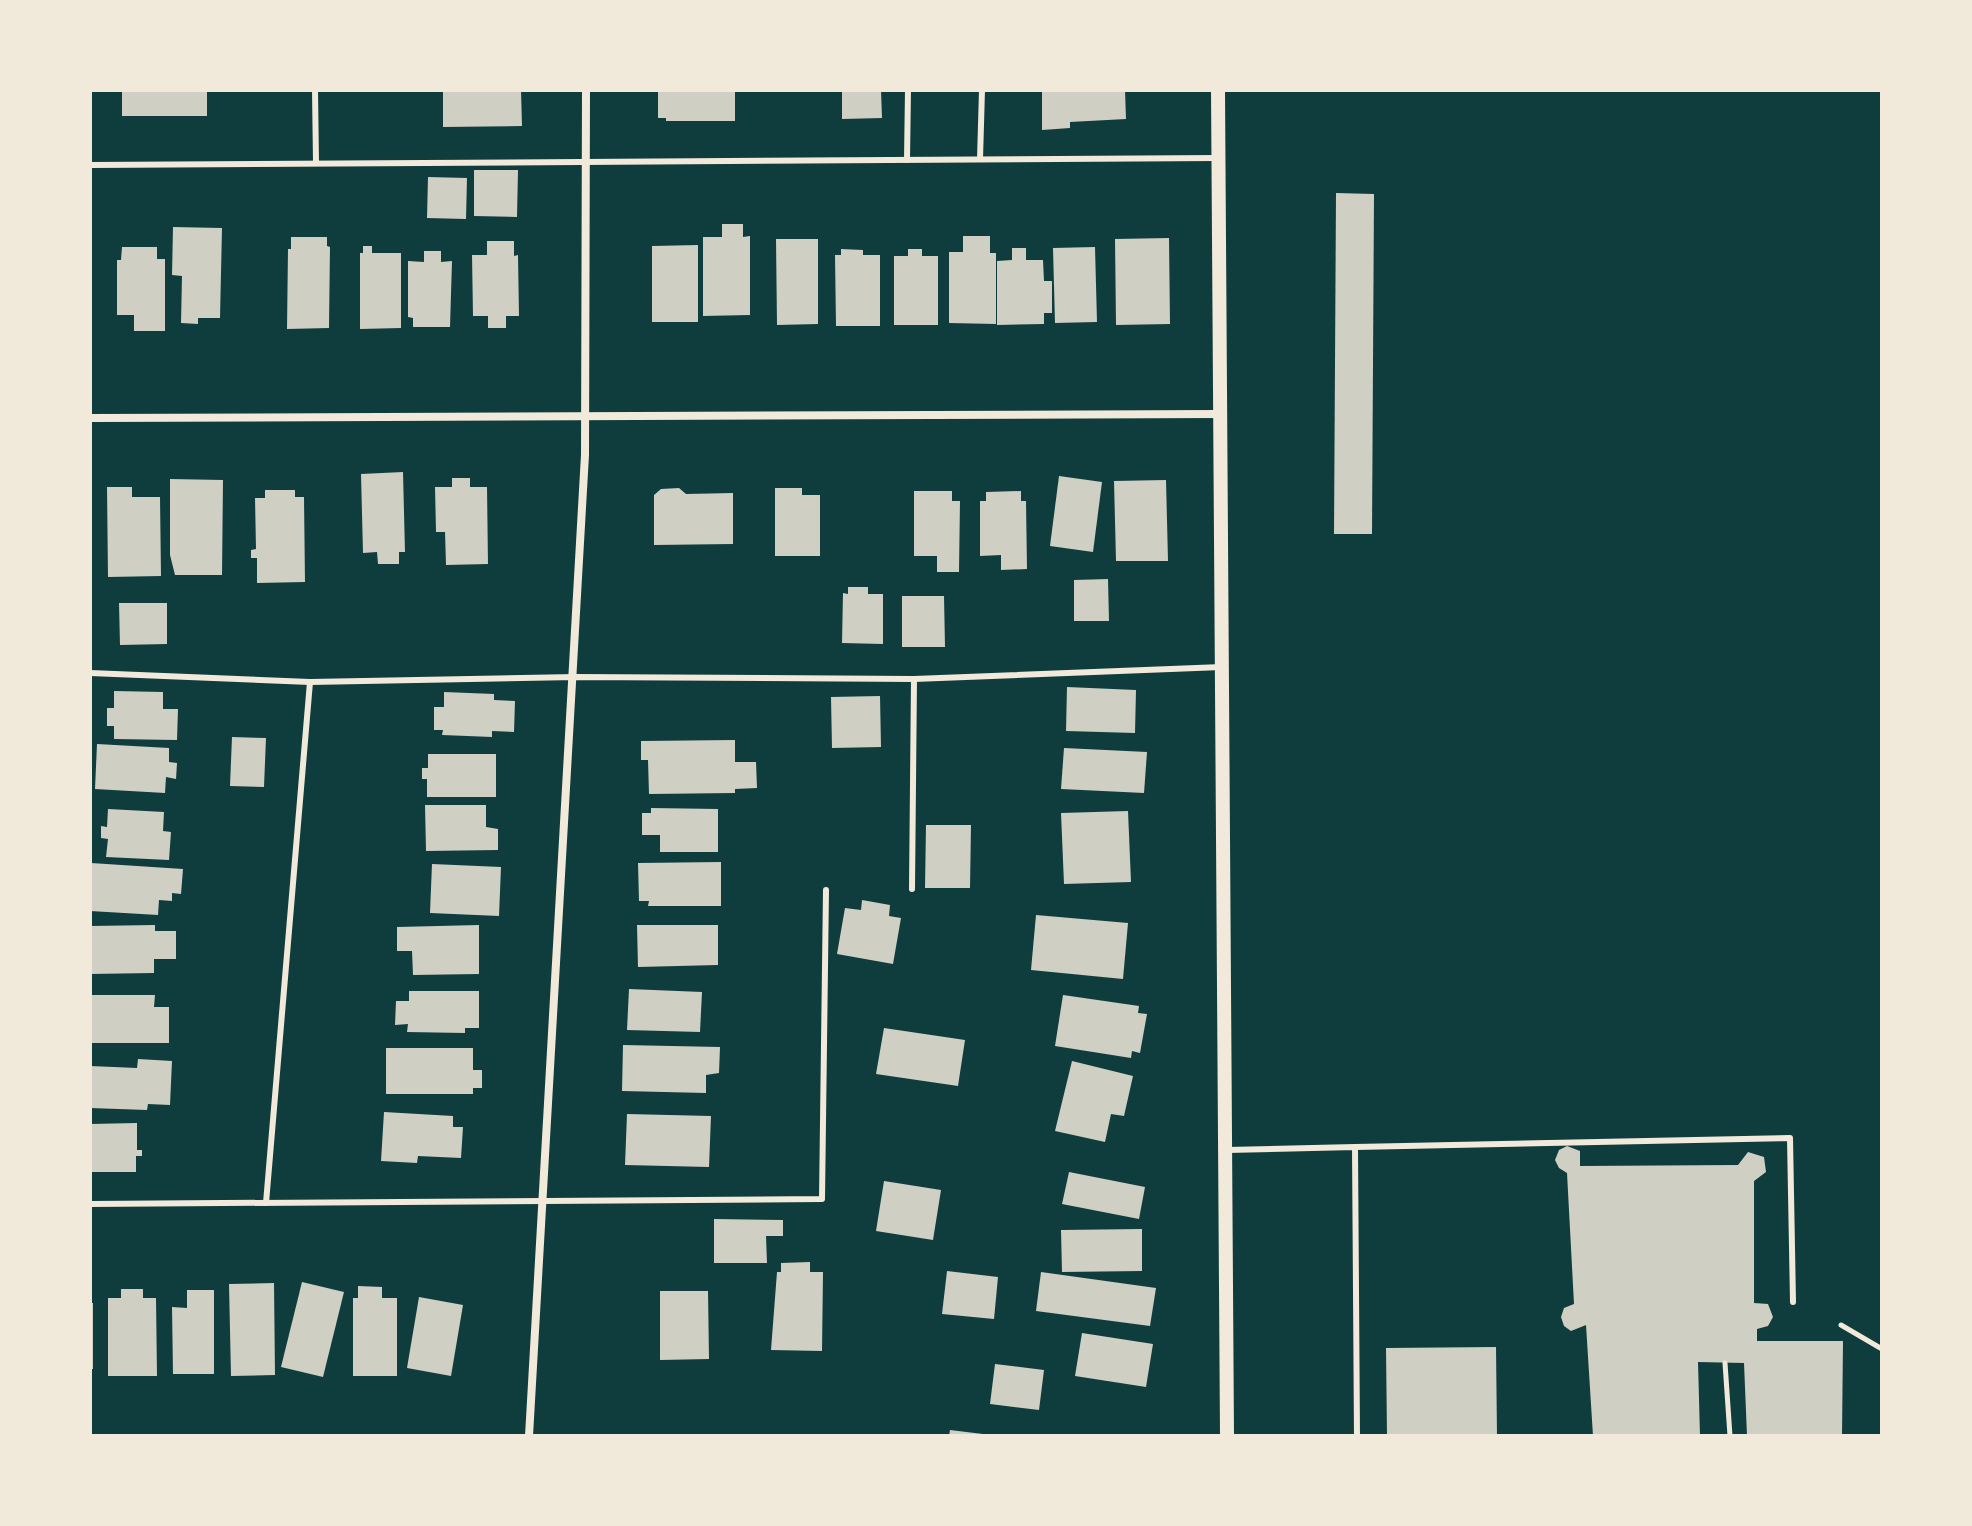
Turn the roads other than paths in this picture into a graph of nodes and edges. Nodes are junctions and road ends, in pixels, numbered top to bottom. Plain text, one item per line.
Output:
1 (315, 90) edge
2 (586, 90) edge
3 (908, 90) edge
4 (982, 90) edge
5 (1218, 90) edge
6 (1218, 158) junction
7 (980, 159) junction
8 (907, 160) junction
9 (586, 162) junction
10 (316, 163) junction
11 (90, 165) edge
12 (1220, 414) junction
13 (587, 416) junction
14 (90, 418) edge
15 (1222, 667) junction
16 (90, 673) edge
17 (575, 677) junction
18 (914, 679) junction
19 (310, 682) junction
20 (912, 889) dead end
21 (826, 890) dead end
22 (1355, 1147) junction
23 (1224, 1150) junction
24 (542, 1201) junction
25 (266, 1203) junction
26 (90, 1204) edge
27 (1793, 1302) dead end
28 (529, 1436) edge
29 (1227, 1436) edge
30 (1357, 1436) edge

1 - 10 lane
2 - 9 street
3 - 8 lane
4 - 7 lane
5 - 6 street
6 - 7 lane
6 - 12 street
7 - 8 lane
8 - 9 lane
9 - 10 lane
9 - 13 street
10 - 11 lane
12 - 13 street
12 - 15 street
13 - 14 street
13 - 17 street
15 - 18 lane
15 - 23 street
16 - 19 lane
17 - 18 lane
17 - 19 lane
17 - 24 street
18 - 20 lane
19 - 25 lane
21 - 24 lane
22 - 23 lane
22 - 27 lane
22 - 30 lane
23 - 29 street
24 - 25 lane
24 - 28 street
25 - 26 lane

